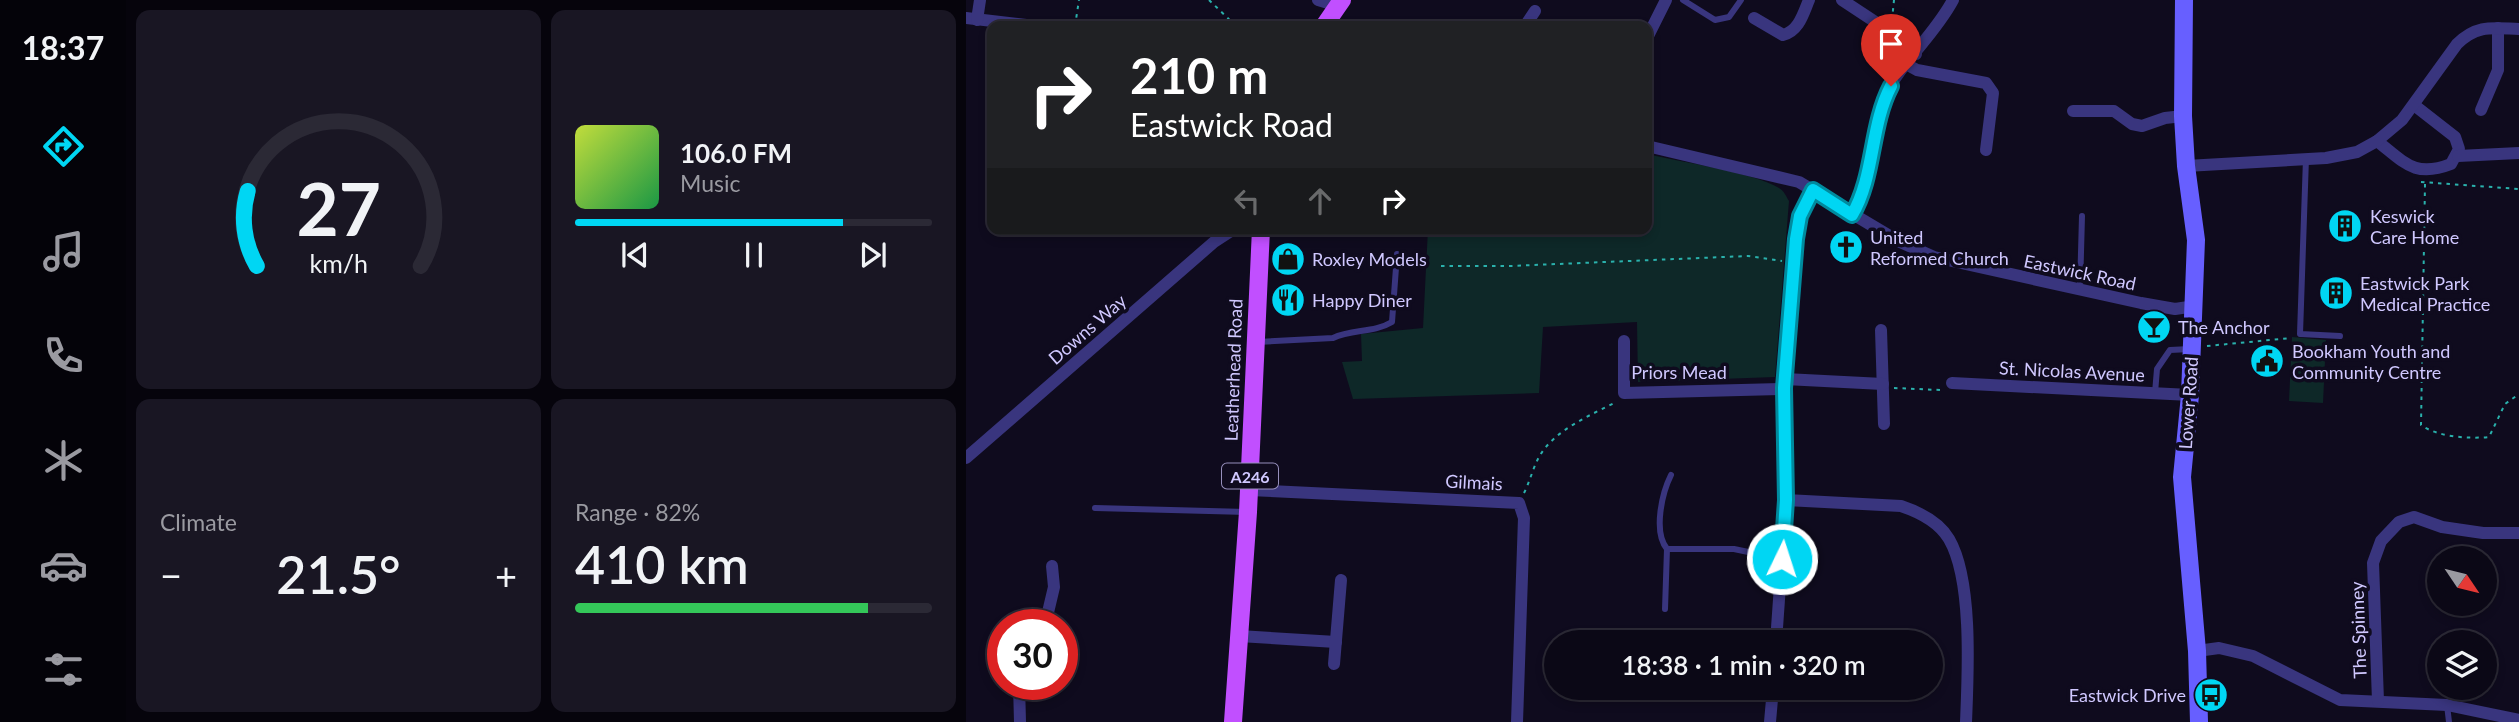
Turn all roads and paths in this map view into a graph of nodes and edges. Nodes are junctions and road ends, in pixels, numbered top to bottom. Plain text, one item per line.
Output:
1 (980, 0) edge
2 (1079, 0) edge
3 (1209, 0) edge
4 (1318, 0) edge
5 (1666, 0) edge
6 (1683, 0) edge
7 (1741, 0) edge
8 (1809, 0) edge
9 (1842, 0) edge
10 (1894, 0) edge
11 (1954, 0) edge
12 (2184, 0) edge
13 (1340, 3) edge
14 (1535, 11) dead end
15 (1754, 18) dead end
16 (971, 19) edge
17 (989, 21) edge
18 (1076, 21) edge
19 (1231, 21) edge
20 (1327, 21) edge
21 (1528, 21) edge
22 (1652, 28) edge
23 (2498, 28) junction
24 (2519, 29) edge
25 (1889, 31) junction
26 (1916, 54) junction
27 (1906, 64) junction
28 (2414, 105) junction
29 (2481, 110) dead end
30 (2073, 111) dead end
31 (2183, 116) junction
32 (2377, 141) junction
33 (1652, 147) edge
34 (1986, 150) dead end
35 (2519, 153) edge
36 (2458, 156) junction
37 (2306, 158) junction
38 (2186, 166) junction
39 (2421, 170) junction
40 (2425, 184) junction
41 (2519, 189) edge
42 (1813, 190) junction
43 (1852, 215) junction
44 (2082, 216) dead end
45 (1225, 235) edge
46 (1261, 235) edge
47 (1397, 254) dead end
48 (1794, 262) junction
49 (1441, 266) dead end
50 (2080, 291) junction
51 (2195, 306) junction
52 (2300, 326) junction
53 (1881, 330) dead end
54 (2340, 336) dead end
55 (1624, 341) dead end
56 (1255, 342) junction
57 (2192, 349) junction
58 (1952, 383) joint
59 (1784, 384) junction
60 (1883, 384) junction
61 (1624, 393) junction
62 (2155, 393) junction
63 (2519, 394) edge
64 (2190, 395) junction
65 (1884, 424) dead end
66 (966, 458) edge
67 (1671, 475) dead end
68 (1249, 490) junction
69 (1786, 500) junction
70 (1519, 503) junction
71 (1095, 508) dead end
72 (1248, 512) junction
73 (2519, 533) edge
74 (1667, 549) junction
75 (1782, 559) junction
76 (1052, 566) dead end
77 (1341, 580) dead end
78 (1049, 609) edge
79 (1665, 609) dead end
80 (1777, 630) edge
81 (1239, 636) junction
82 (1336, 642) junction
83 (2197, 651) junction
84 (1334, 664) dead end
85 (1019, 700) edge
86 (1772, 700) edge
87 (2378, 701) junction
88 (2448, 705) junction
89 (2519, 720) edge
90 (1020, 722) edge
91 (1233, 722) edge
92 (1517, 722) edge
93 (1770, 722) edge
94 (1966, 722) edge
95 (2199, 722) edge
96 (2449, 722) edge

1 - 16 street
2 - 18 path
3 - 19 path
4 - 13 street
5 - 22 street
6 - 7 lane
8 - 15 street
9 - 25 street
10 - 25 path
11 - 26 street
12 - 31 street, Lower Road
13 - 20 main road
14 - 21 street
16 - 17 street
23 - 24 street
23 - 28 street
23 - 29 street
25 - 26 street
26 - 27 street
27 - 34 street
27 - 43 street
28 - 32 street
28 - 36 street
30 - 31 street
31 - 38 street, Lower Road
32 - 37 street
32 - 39 street
33 - 42 street, Eastwick Road
35 - 36 street
36 - 39 street
37 - 38 street
37 - 52 lane
38 - 51 street, Lower Road
39 - 40 path
40 - 41 path
40 - 63 path
42 - 43 street, Eastwick Road
42 - 48 street
43 - 50 street, Eastwick Road
44 - 50 lane
45 - 66 street, Downs Way
46 - 56 main road, Leatherhead Road / A246
47 - 56 lane
48 - 49 path
48 - 59 street
50 - 51 street, Eastwick Road
51 - 57 street, Lower Road
52 - 54 lane
52 - 57 path
53 - 60 street
55 - 61 street, Priors Mead
56 - 68 main road, Leatherhead Road / A246
57 - 62 lane
57 - 64 street, Lower Road
58 - 60 path
58 - 62 street, St. Nicolas Avenue
59 - 60 street, Priors Mead
59 - 61 street, Priors Mead
59 - 69 street
60 - 65 street
61 - 70 path
62 - 64 street, St. Nicolas Avenue
64 - 83 street, Lower Road
67 - 74 lane
68 - 70 street, Gilmais
68 - 72 main road, Leatherhead Road / A246
69 - 75 street
69 - 94 street
70 - 92 street, Gilmais
71 - 72 lane
72 - 81 main road, Leatherhead Road / A246
73 - 87 street, The Spinney
74 - 75 lane
74 - 79 lane
75 - 80 street
76 - 78 street
77 - 82 street
81 - 82 street
81 - 91 main road, Leatherhead Road / A246
82 - 84 street
83 - 87 street
83 - 95 street, Lower Road
85 - 90 street
86 - 93 street
87 - 88 street
88 - 89 street
88 - 96 lane

